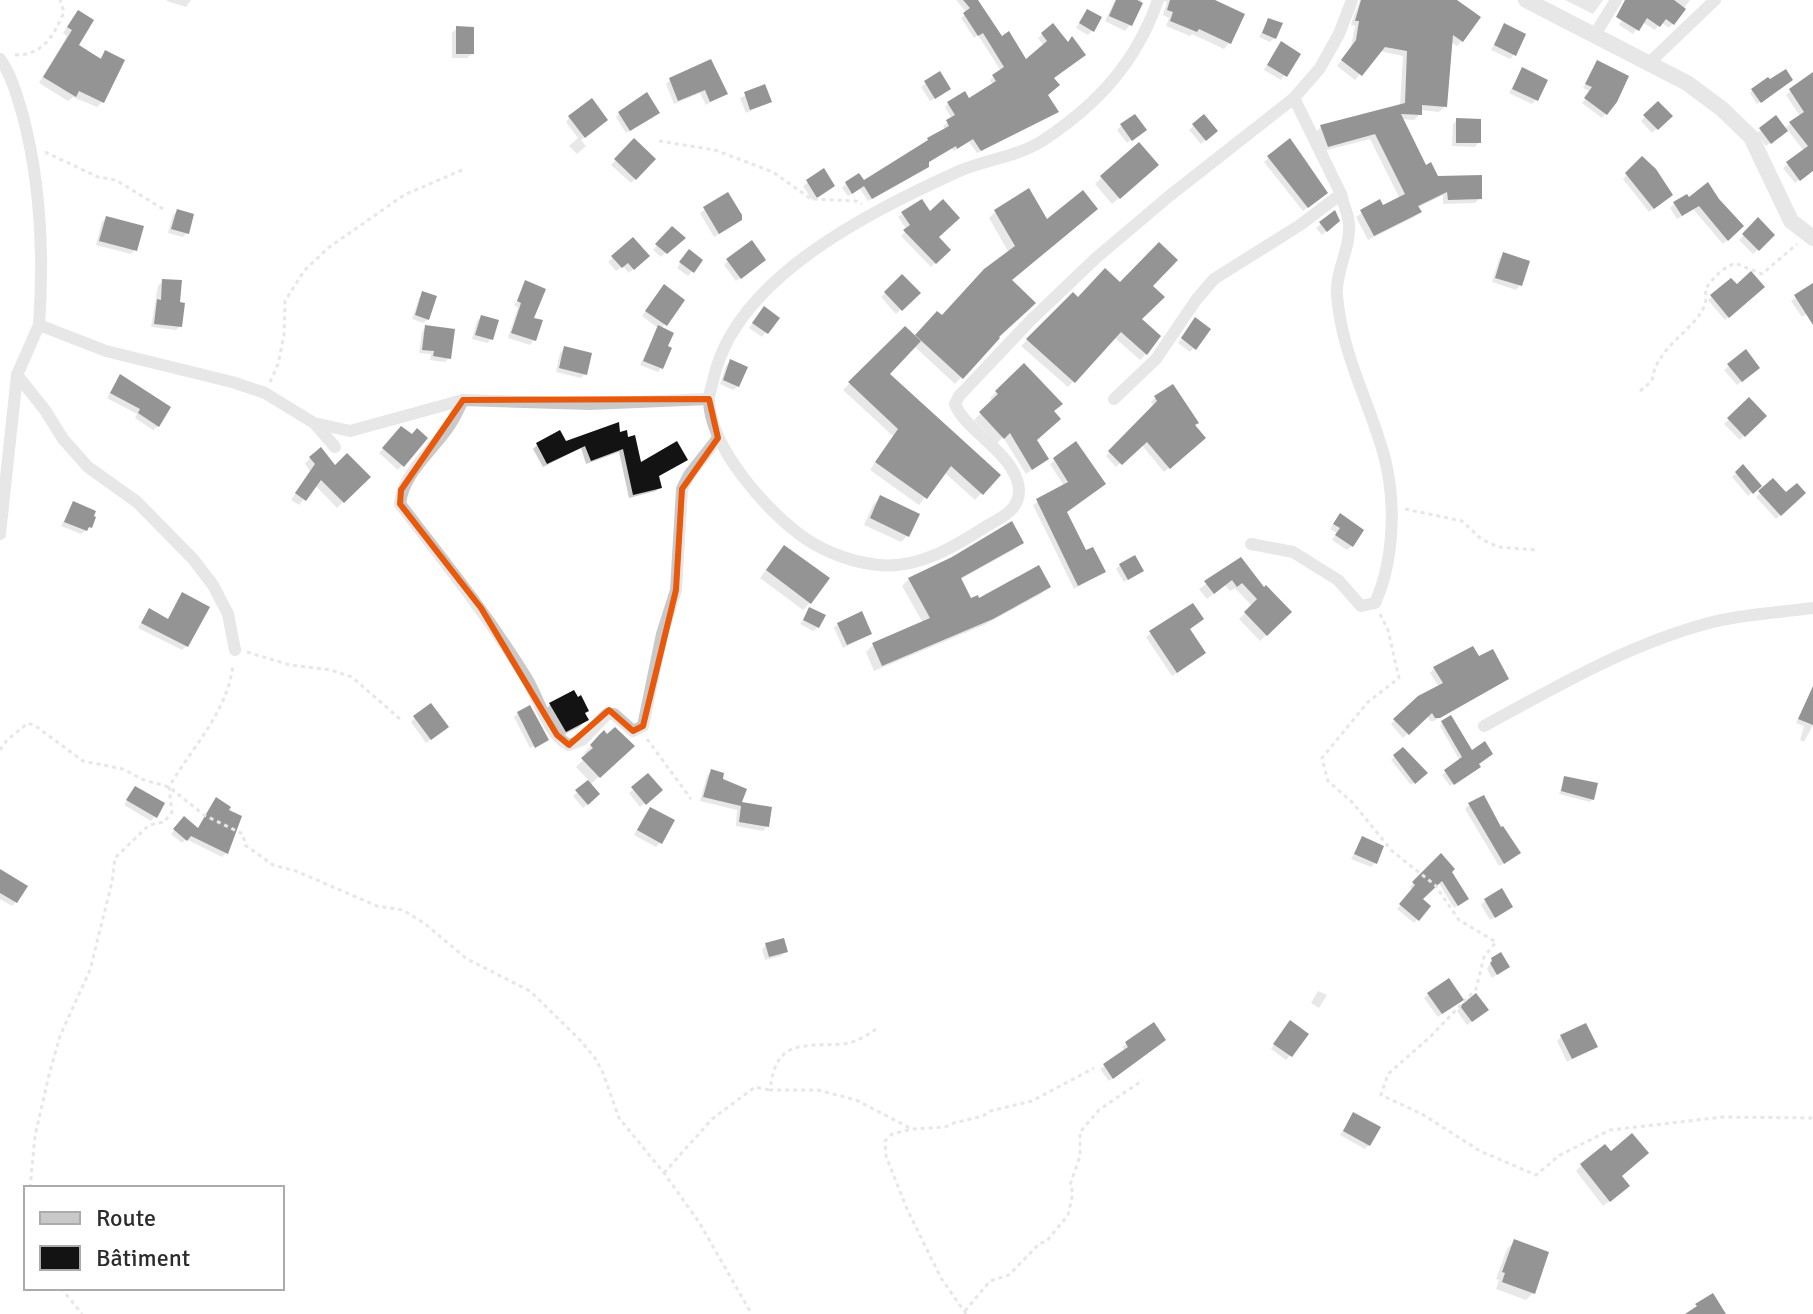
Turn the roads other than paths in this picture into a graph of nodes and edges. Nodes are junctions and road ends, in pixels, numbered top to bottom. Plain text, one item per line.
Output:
1 (1158, 0) edge
2 (1352, 0) edge
3 (1526, 0) edge
4 (1616, 0) edge
5 (1715, 0) edge
6 (1594, 36) junction
7 (6, 57) edge
8 (1649, 63) junction
9 (1294, 98) junction
10 (1341, 194) junction
11 (1813, 238) edge
12 (39, 325) junction
13 (17, 375) junction
14 (709, 399) junction
15 (1114, 399) dead end
16 (463, 400) junction
17 (314, 423) junction
18 (718, 438) junction
19 (335, 447) dead end
20 (0, 534) edge
21 (1251, 544) dead end
22 (1813, 608) edge
23 (235, 650) road end
24 (1484, 726) dead end

1 - 14 street
2 - 9 street
3 - 6 street
4 - 6 street
5 - 8 street
6 - 8 street
7 - 12 street
8 - 11 street
9 - 10 street
9 - 18 street
10 - 15 street
10 - 21 street
12 - 13 street
12 - 17 street
13 - 20 street
13 - 23 street
14 - 16 street
14 - 18 street
16 - 17 street
16 - 18 street
17 - 19 street
22 - 24 street

